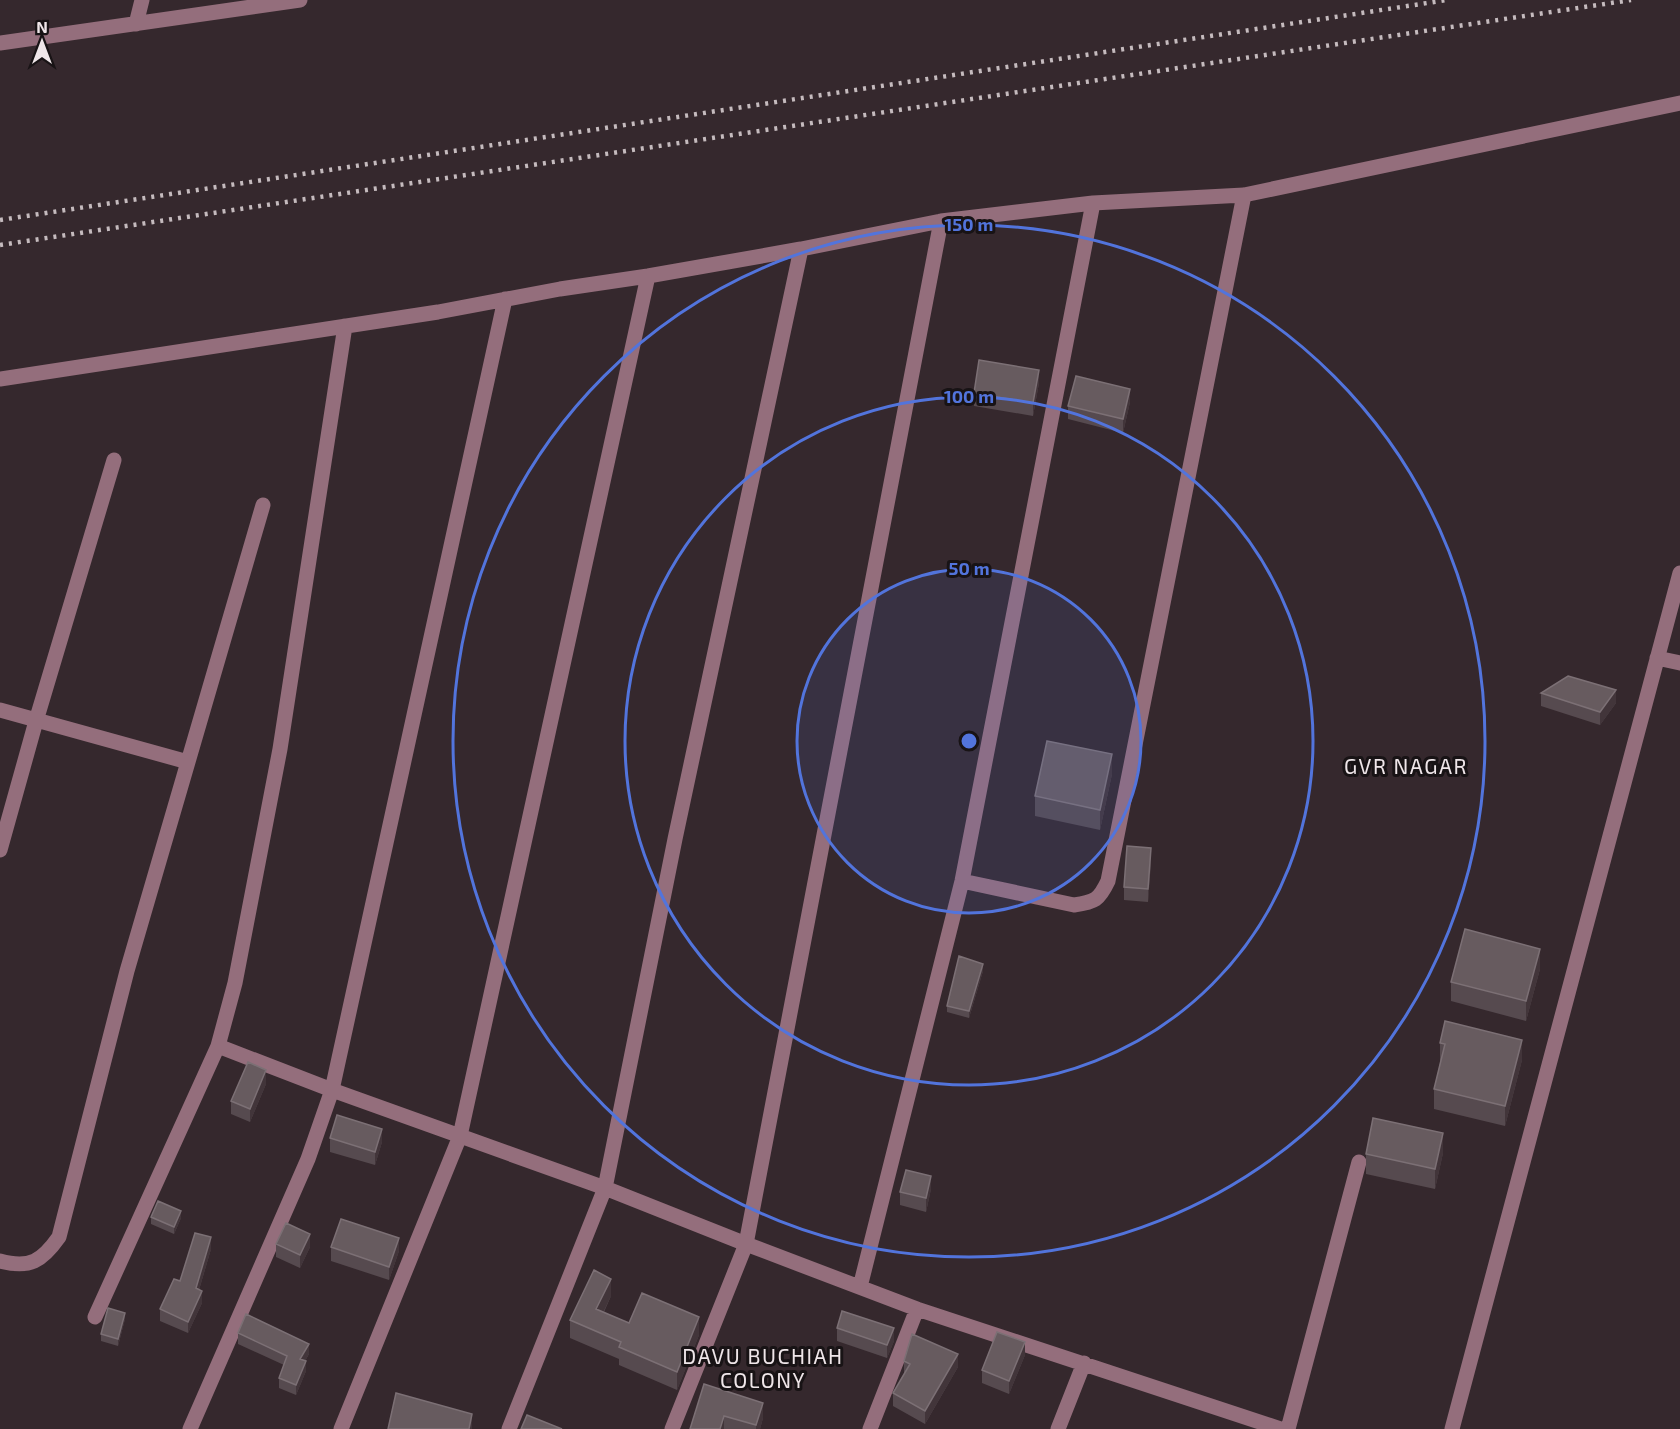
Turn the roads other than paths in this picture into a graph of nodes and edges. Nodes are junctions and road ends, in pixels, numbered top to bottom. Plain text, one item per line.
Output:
1 (142, 0) edge
2 (300, 0) edge
3 (226, 6) edge
4 (136, 24) junction
5 (0, 44) edge
6 (1680, 103) edge
7 (1244, 195) junction
8 (1093, 203) junction
9 (941, 221) junction
10 (801, 249) junction
11 (648, 276) junction
12 (505, 299) junction
13 (345, 326) junction
14 (0, 380) edge
15 (114, 460) dead end
16 (263, 505) dead end
17 (1680, 573) edge
18 (1657, 658) junction
19 (1680, 663) edge
20 (0, 710) edge
21 (36, 721) junction
22 (188, 762) junction
23 (0, 850) edge
24 (962, 881) junction
25 (218, 1046) junction
26 (332, 1090) junction
27 (460, 1136) junction
28 (1359, 1162) dead end
29 (605, 1188) junction
30 (746, 1244) junction
31 (0, 1261) edge
32 (860, 1287) junction
33 (917, 1309) junction
34 (95, 1317) dead end
35 (1084, 1363) junction
36 (1243, 1423) edge
37 (190, 1429) edge
38 (340, 1429) edge
39 (509, 1429) edge
40 (672, 1429) edge
41 (870, 1429) edge
42 (1058, 1429) edge
43 (1281, 1429) edge
44 (1288, 1429) edge
45 (1452, 1429) edge

1 - 4 street
2 - 3 street
3 - 4 street
4 - 5 street
6 - 7 street
7 - 8 street
7 - 24 street
8 - 9 street
8 - 24 street
9 - 10 street
9 - 30 street
10 - 11 street
10 - 29 street
11 - 12 street
11 - 27 street
12 - 13 street
12 - 26 street
13 - 14 street
13 - 25 street
15 - 21 street
16 - 22 street
17 - 18 street
18 - 19 street
18 - 45 street
20 - 21 street
21 - 22 street
21 - 23 street
22 - 31 street
24 - 32 street
25 - 26 street
25 - 34 street
26 - 27 street
26 - 37 street
27 - 29 street
27 - 38 street
28 - 44 street
29 - 30 street
29 - 39 street
30 - 32 street
30 - 40 street
32 - 33 street
33 - 35 street
33 - 41 street
35 - 36 street
35 - 42 street
36 - 43 street

